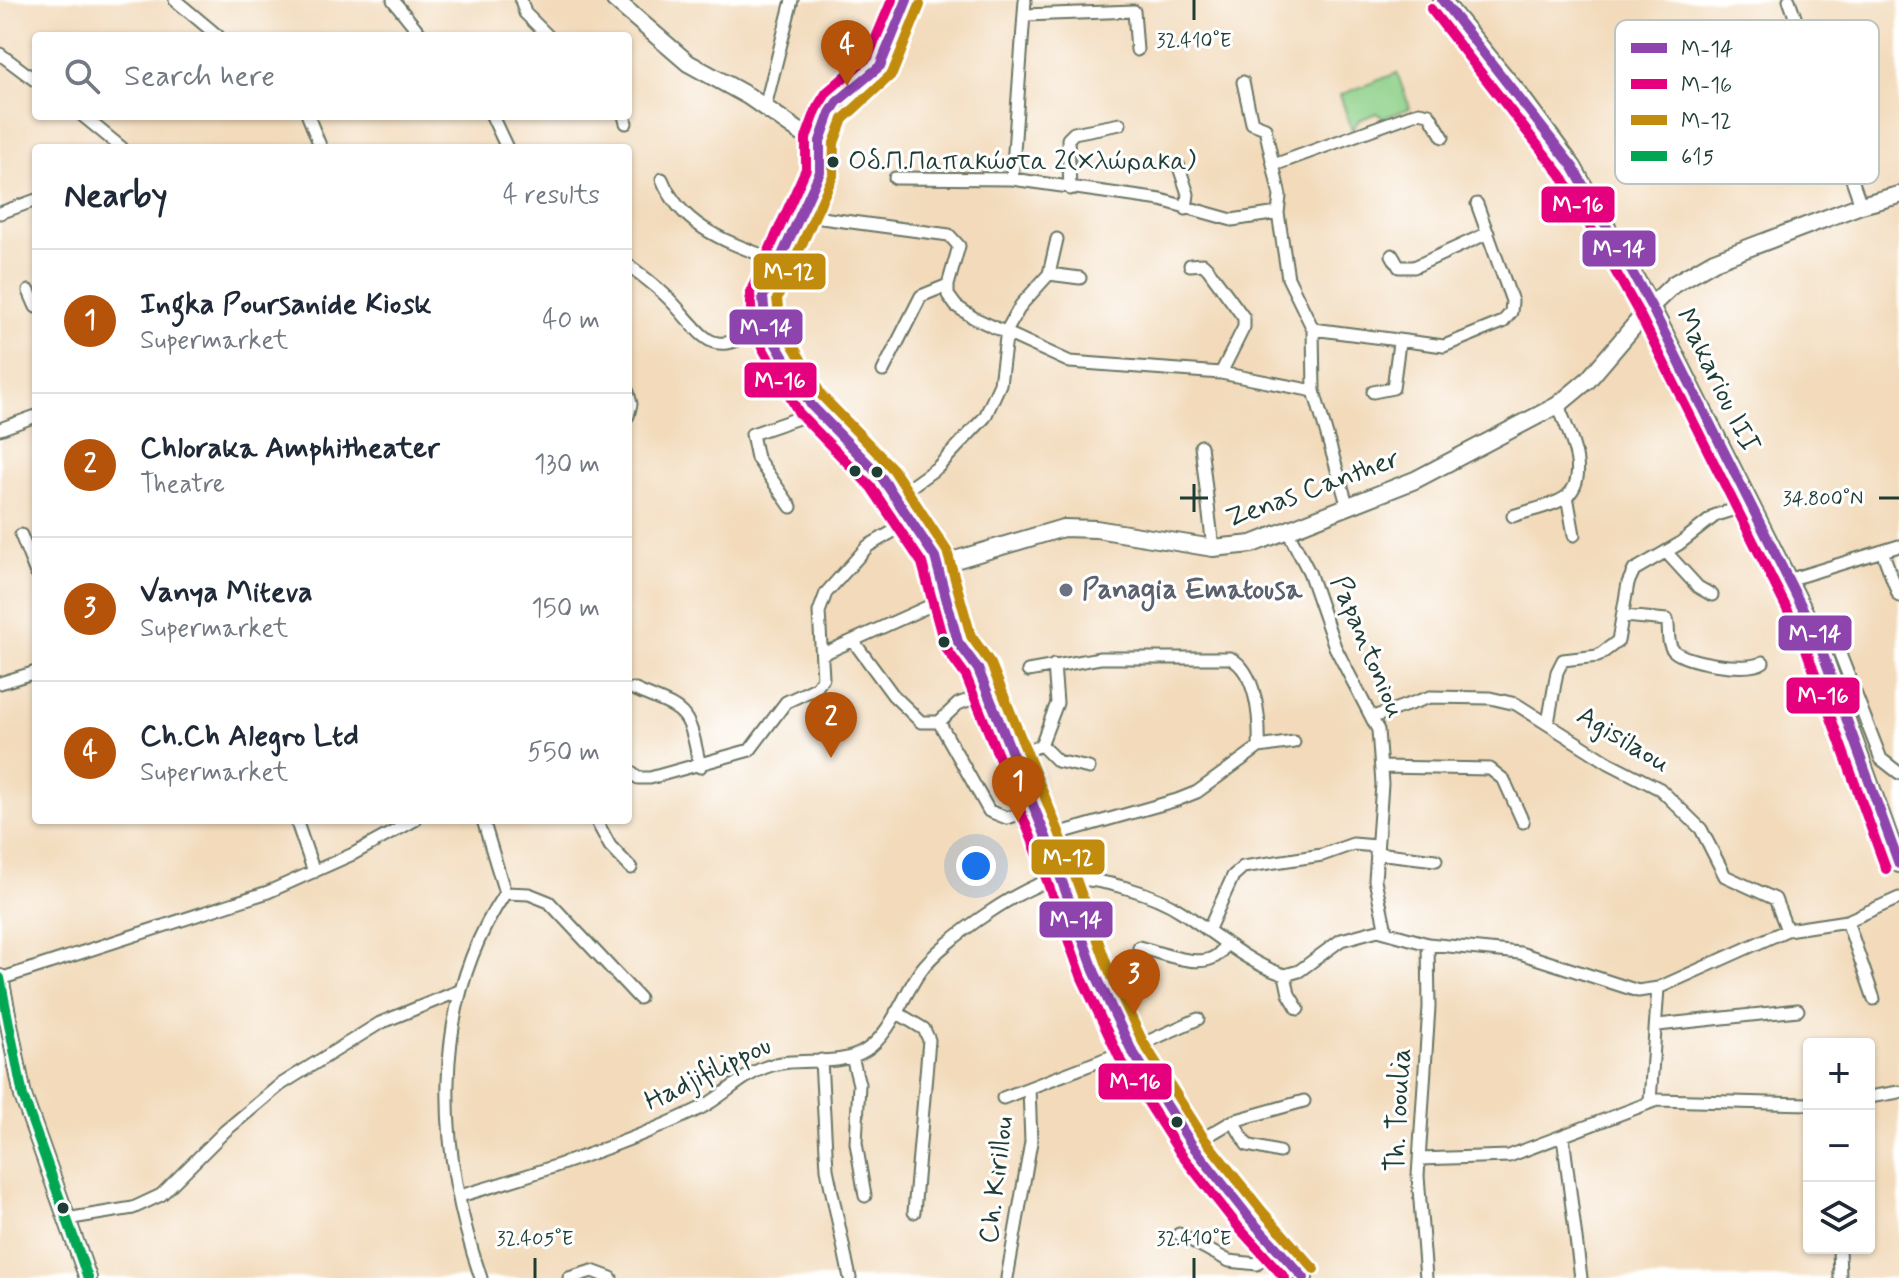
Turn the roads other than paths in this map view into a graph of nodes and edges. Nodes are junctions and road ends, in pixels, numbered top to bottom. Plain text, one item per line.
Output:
1 (175, 0) edge
2 (393, 0) edge
3 (521, 0) edge
4 (615, 0) edge
5 (792, 0) edge
6 (907, 0) edge
7 (1025, 0) edge
8 (1442, 0) edge
9 (1789, 0) edge
10 (1025, 15) junction
11 (1796, 20) edge
12 (213, 32) edge
13 (419, 32) edge
14 (544, 32) edge
15 (1137, 50) dead end
16 (0, 54) edge
17 (32, 78) edge
18 (1243, 82) dead end
19 (765, 107) junction
20 (88, 120) edge
21 (310, 120) edge
22 (494, 120) edge
23 (1120, 124) dead end
24 (1443, 137) dead end
25 (820, 141) junction
26 (115, 144) edge
27 (319, 144) edge
28 (505, 144) edge
29 (1178, 164) dead end
30 (1274, 165) junction
31 (895, 178) dead end
32 (662, 179) dead end
33 (1012, 179) junction
34 (1854, 184) edge
35 (1070, 189) junction
36 (1899, 195) edge
37 (32, 201) edge
38 (1477, 204) dead end
39 (1861, 205) junction
40 (1186, 209) junction
41 (0, 213) edge
42 (1278, 213) junction
43 (799, 215) junction
44 (1488, 233) junction
45 (1057, 239) dead end
46 (1392, 255) dead end
47 (777, 261) junction
48 (1190, 265) dead end
49 (632, 268) edge
50 (1049, 274) junction
51 (1080, 278) dead end
52 (948, 285) junction
53 (29, 291) dead end
54 (32, 298) edge
55 (1651, 306) junction
56 (766, 327) junction
57 (1313, 329) junction
58 (1007, 330) junction
59 (1399, 343) junction
60 (883, 371) dead end
61 (1221, 373) junction
62 (1314, 391) junction
63 (1373, 392) dead end
64 (1558, 405) junction
65 (816, 412) junction
66 (32, 417) edge
67 (0, 429) edge
68 (1201, 446) dead end
69 (1567, 496) junction
70 (896, 497) junction
71 (1347, 504) junction
72 (791, 507) dead end
73 (1751, 511) junction
74 (1513, 516) dead end
75 (911, 521) junction
76 (1287, 530) junction
77 (21, 535) dead end
78 (1574, 535) dead end
79 (1899, 546) edge
80 (1213, 548) junction
81 (1882, 551) junction
82 (1666, 552) junction
83 (32, 563) edge
84 (938, 565) junction
85 (1791, 579) junction
86 (1712, 595) dead end
87 (1899, 596) edge
88 (947, 598) junction
89 (1624, 616) junction
90 (1837, 621) dead end
91 (854, 642) junction
92 (823, 654) junction
93 (1763, 662) dead end
94 (1054, 665) junction
95 (1028, 671) dead end
96 (32, 673) edge
97 (0, 683) edge
98 (633, 689) dead end
99 (987, 693) junction
100 (1373, 717) junction
101 (939, 722) junction
102 (1548, 723) junction
103 (1294, 742) dead end
104 (1041, 745) junction
105 (1259, 747) junction
106 (1012, 757) junction
107 (700, 767) junction
108 (1382, 767) junction
109 (1089, 768) dead end
110 (632, 772) edge
111 (1899, 773) edge
112 (1035, 809) junction
113 (1523, 822) dead end
114 (297, 824) edge
115 (407, 824) edge
116 (484, 824) edge
117 (598, 824) edge
118 (1046, 837) junction
119 (1376, 850) junction
120 (1436, 860) dead end
121 (1899, 864) edge
122 (631, 868) dead end
123 (314, 872) junction
124 (1058, 878) junction
125 (505, 893) junction
126 (1899, 898) edge
127 (1847, 921) junction
128 (1787, 930) junction
129 (1208, 931) junction
130 (1386, 931) junction
131 (1225, 943) junction
132 (1428, 944) junction
133 (1139, 947) dead end
134 (1285, 975) junction
135 (0, 985) edge
136 (1658, 988) junction
137 (459, 991) junction
138 (639, 998) dead end
139 (1874, 999) dead end
140 (1298, 1009) dead end
141 (1798, 1010) dead end
142 (896, 1012) junction
143 (1198, 1019) dead end
144 (1658, 1025) junction
145 (1131, 1049) junction
146 (852, 1057) junction
147 (821, 1060) junction
148 (1029, 1088) junction
149 (1899, 1092) edge
150 (1875, 1096) edge
151 (1003, 1098) dead end
152 (1304, 1101) dead end
153 (1650, 1101) junction
154 (1803, 1104) edge
155 (1233, 1121) junction
156 (1563, 1136) junction
157 (1192, 1145) junction
158 (1279, 1152) dead end
159 (1419, 1159) junction
160 (460, 1196) junction
161 (865, 1196) dead end
162 (914, 1212) dead end
163 (66, 1219) junction
164 (1179, 1234) dead end
165 (1274, 1247) junction
166 (1839, 1254) edge
167 (88, 1278) edge
168 (481, 1278) edge
169 (569, 1278) edge
170 (611, 1278) edge
171 (850, 1278) edge
172 (1007, 1278) edge
173 (1304, 1278) edge
174 (1426, 1278) edge
175 (1581, 1278) edge
176 (1840, 1278) edge

1 - 12 street
2 - 13 street
3 - 14 street
4 - 19 main road
5 - 19 street
6 - 25 main road
7 - 10 street
8 - 55 main road, Makariou III
9 - 11 street
10 - 15 street
10 - 33 street
16 - 17 street
18 - 30 street
19 - 25 main road
20 - 26 street
21 - 27 street
22 - 28 street
23 - 35 street
24 - 30 street
25 - 43 main road
29 - 40 street
30 - 42 street
31 - 33 street
32 - 47 street
33 - 35 street
34 - 39 street
35 - 40 street
36 - 39 main road, Zenas Canther
37 - 41 street
38 - 44 street
39 - 55 main road, Zenas Canther
40 - 42 street
42 - 57 street
43 - 47 main road
43 - 52 street
44 - 46 street
44 - 59 street
45 - 50 street
47 - 56 main road
48 - 61 street
49 - 56 street
50 - 51 street
50 - 58 street
52 - 58 street
52 - 60 street
53 - 54 street
55 - 64 main road, Zenas Canther
55 - 73 main road, Makariou III
56 - 65 main road
57 - 59 street
57 - 62 street
58 - 61 street
58 - 70 street
59 - 63 street
61 - 62 street
62 - 71 street
64 - 69 street
64 - 71 main road, Zenas Canther
65 - 70 main road
65 - 72 street
66 - 67 street
68 - 80 street
69 - 74 street
69 - 78 street
70 - 75 main road
71 - 76 main road, Zenas Canther
73 - 82 street
73 - 85 main road, Makariou III
75 - 84 main road
75 - 92 street
76 - 80 main road, Zenas Canther
76 - 100 street, Papantoniou
77 - 83 street
79 - 81 street
80 - 84 main road, Zenas Canther
81 - 85 street
81 - 87 street
82 - 86 street
82 - 89 street
84 - 88 main road
85 - 121 main road, Makariou III
88 - 91 street
88 - 99 main road
89 - 93 street
89 - 102 street
90 - 111 street
91 - 92 street
91 - 101 street
92 - 107 street
94 - 95 street
94 - 104 street
94 - 105 street
96 - 97 street
98 - 107 street
99 - 101 street
99 - 106 main road
100 - 102 street, Agisilaou
100 - 108 street, Papantoniou
101 - 112 street
102 - 128 street, Agisilaou
103 - 105 street
104 - 106 street
104 - 109 street
105 - 118 street
106 - 112 main road
107 - 110 street
108 - 113 street
108 - 119 street, Papantoniou
112 - 118 main road
114 - 123 street
115 - 123 street
116 - 125 street
117 - 122 street
118 - 124 main road
119 - 120 street
119 - 129 street
119 - 130 street, Papantoniou
123 - 135 street
124 - 129 street
124 - 142 street
124 - 145 main road
125 - 137 street
125 - 138 street
126 - 127 street
127 - 128 street
127 - 139 street
128 - 136 street
129 - 131 street
130 - 132 street
130 - 134 street
131 - 133 street
131 - 134 street
132 - 136 street
132 - 159 street, Th. Tooulia
134 - 140 street
135 - 163 main road
136 - 144 street
137 - 160 street
137 - 163 street
141 - 144 street
142 - 146 street
142 - 162 street
143 - 145 street
144 - 153 street
145 - 148 street
145 - 157 main road
146 - 147 street, Hadjifilippou
146 - 161 street
147 - 160 street, Hadjifilippou
147 - 171 street
148 - 151 street
148 - 172 street, Ch. Kirillou
149 - 150 street
152 - 155 street
153 - 154 street
153 - 156 street
155 - 157 street
155 - 158 street
156 - 159 street
156 - 175 street
157 - 165 main road
159 - 174 street, Th. Tooulia
160 - 168 street
163 - 167 main road
164 - 165 street
165 - 173 main road
166 - 176 street
169 - 170 street

